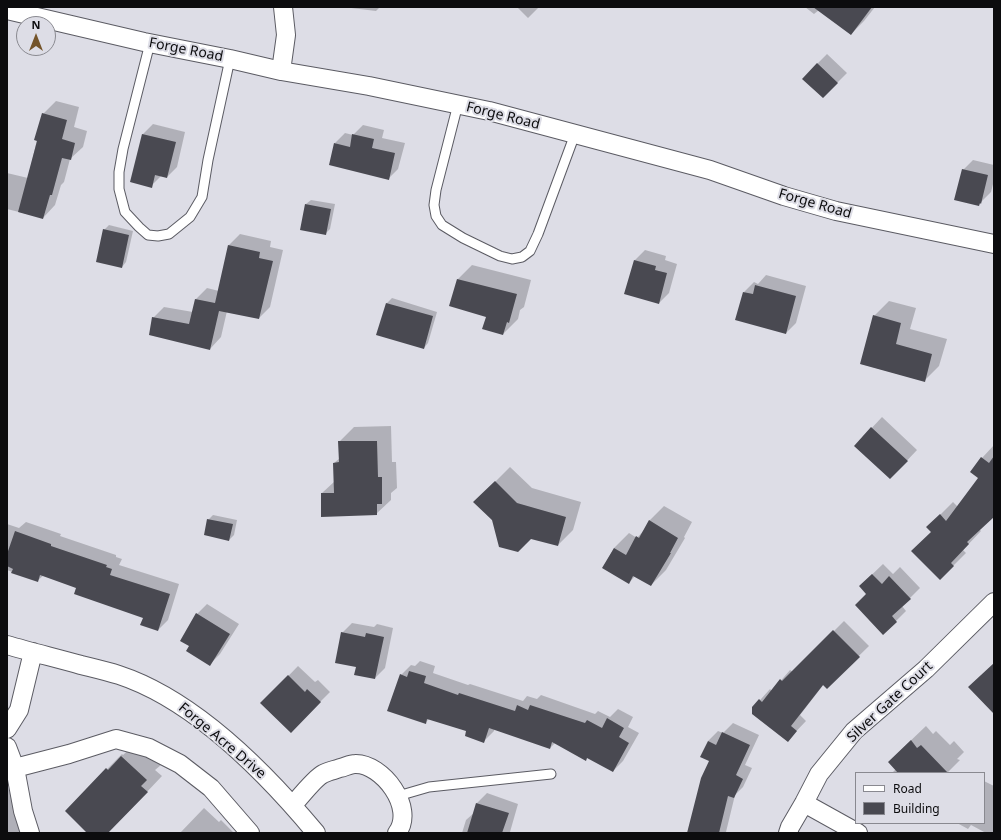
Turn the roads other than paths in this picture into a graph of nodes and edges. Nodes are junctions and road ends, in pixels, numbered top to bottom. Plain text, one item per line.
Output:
1 (283, 7) edge
2 (7, 10) edge
3 (150, 43) junction
4 (230, 59) junction
5 (281, 71) junction
6 (458, 104) junction
7 (575, 134) junction
8 (994, 244) edge
9 (994, 602) edge
10 (7, 645) edge
11 (33, 652) junction
12 (7, 729) edge
13 (7, 746) edge
14 (16, 768) junction
15 (551, 774) dead end
16 (398, 796) junction
17 (804, 803) junction
18 (293, 805) junction
19 (30, 833) edge
20 (250, 833) edge
21 (316, 833) edge
22 (398, 833) edge
23 (788, 833) edge
24 (858, 833) edge

1 - 5 street
2 - 3 street, Forge Road
3 - 4 street, Forge Road
3 - 4 lane
4 - 5 street, Forge Road
5 - 6 street, Forge Road
6 - 7 street, Forge Road
6 - 7 lane
7 - 8 street, Forge Road
9 - 17 street, Silver Gate Court
10 - 11 street, Forge Acre Drive
11 - 12 street
11 - 18 street, Forge Acre Drive
13 - 14 street
14 - 19 street
14 - 20 street
15 - 16 lane
16 - 18 street
16 - 22 street
17 - 23 street, Silver Gate Court
17 - 24 street
18 - 21 street, Forge Acre Drive

